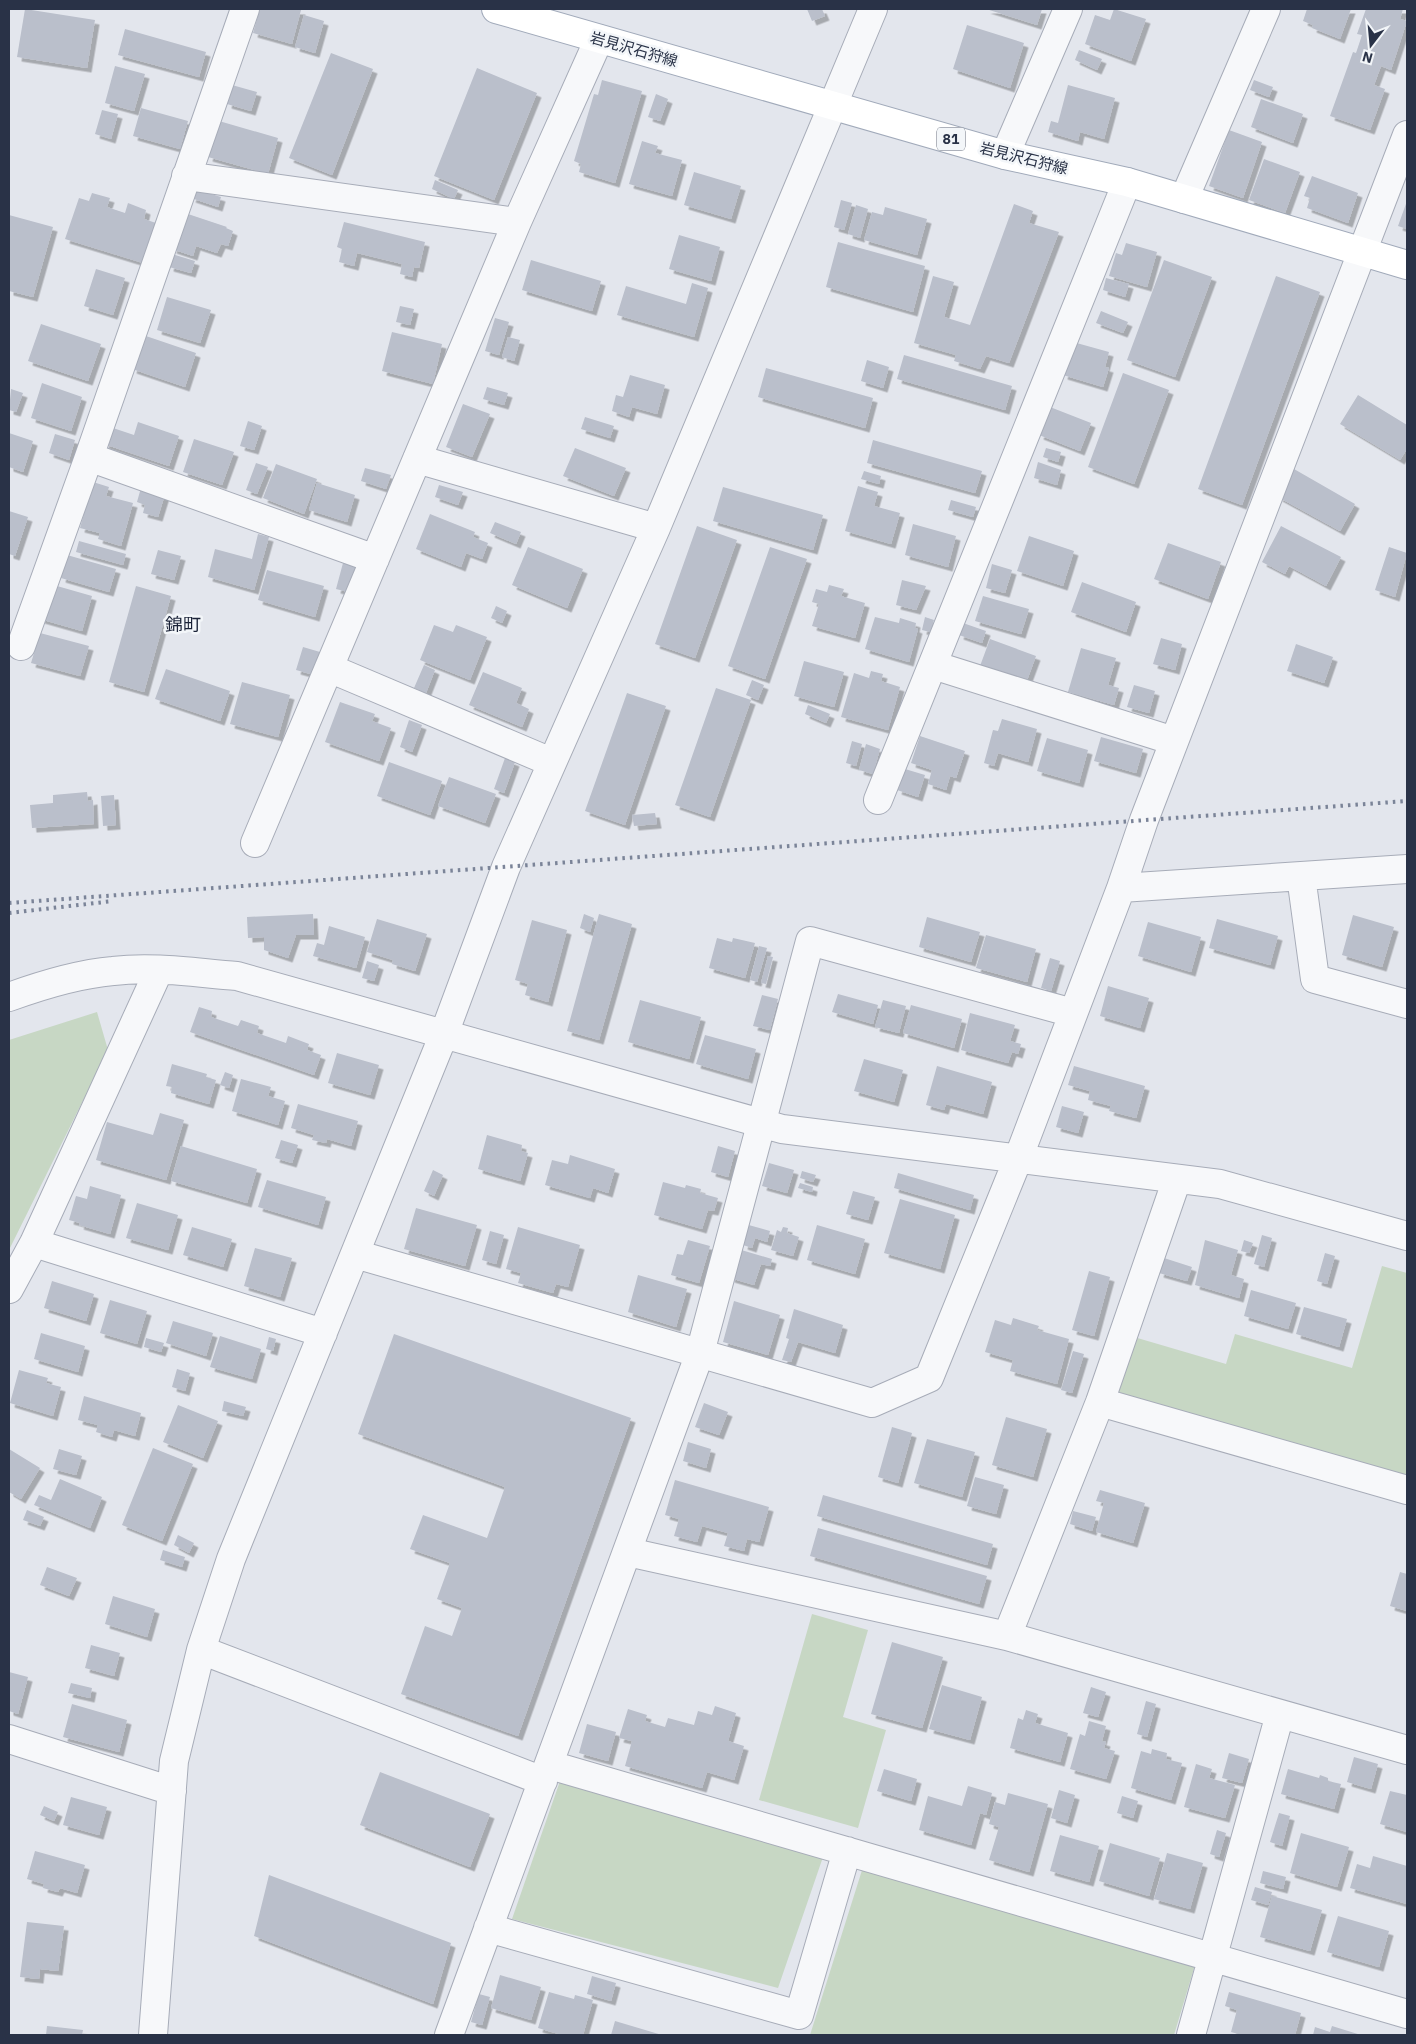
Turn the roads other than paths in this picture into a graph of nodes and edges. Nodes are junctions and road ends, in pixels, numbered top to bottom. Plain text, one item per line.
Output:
1 (245, 9) edge
2 (496, 9) edge
3 (873, 9) edge
4 (1068, 9) edge
5 (1266, 9) edge
6 (599, 39) junction
7 (833, 105) junction
8 (1407, 135) edge
9 (1005, 155) junction
10 (186, 176) junction
11 (1127, 182) junction
12 (1184, 199) junction
13 (518, 222) junction
14 (1364, 252) junction
15 (1407, 264) edge
16 (89, 456) junction
17 (417, 459) junction
18 (656, 528) junction
19 (375, 559) junction
20 (21, 646) dead end
21 (933, 665) junction
22 (329, 668) junction
23 (1174, 741) junction
24 (550, 762) junction
25 (878, 800) dead end
26 (255, 843) dead end
27 (1407, 869) edge
28 (1301, 876) junction
29 (1121, 888) junction
30 (159, 970) junction
31 (9, 997) edge
32 (1407, 1004) edge
33 (1073, 1013) junction
34 (444, 1034) junction
35 (761, 1124) junction
36 (1018, 1158) junction
37 (1178, 1179) junction
38 (1407, 1236) edge
39 (34, 1242) junction
40 (355, 1254) junction
41 (9, 1288) edge
42 (323, 1333) junction
43 (700, 1353) junction
44 (1100, 1402) junction
45 (1407, 1490) edge
46 (628, 1552) junction
47 (1007, 1636) junction
48 (201, 1650) junction
49 (1280, 1714) junction
50 (9, 1739) edge
51 (1407, 1750) edge
52 (546, 1773) junction
53 (172, 1791) junction
54 (847, 1851) junction
55 (488, 1928) junction
56 (1212, 1957) junction
57 (1407, 2014) edge
58 (153, 2035) edge
59 (449, 2035) edge
60 (1190, 2035) edge

1 - 10 street
2 - 6 main road, 岩見沢石狩線 / 81
3 - 7 street
4 - 9 street
5 - 12 street
6 - 7 main road, 岩見沢石狩線 / 81
6 - 13 street
7 - 9 main road, 岩見沢石狩線 / 81
7 - 18 street
8 - 14 street
9 - 11 main road, 岩見沢石狩線 / 81
10 - 13 street
10 - 16 street
11 - 12 main road, 岩見沢石狩線 / 81
11 - 21 street
12 - 14 main road, 岩見沢石狩線 / 81
13 - 17 street
14 - 15 main road, 岩見沢石狩線 / 81
14 - 23 street
16 - 19 street
16 - 20 street
17 - 18 street
17 - 19 street
18 - 24 street
19 - 22 street
21 - 23 street
21 - 25 street
22 - 24 street
22 - 26 street
23 - 29 street
24 - 34 street
27 - 28 street
28 - 29 street
28 - 32 street
29 - 33 street
30 - 31 street
30 - 34 street
30 - 39 street
33 - 35 street
33 - 36 street
34 - 35 street
34 - 40 street
35 - 36 street
35 - 43 street
36 - 37 street
36 - 43 street
37 - 38 street
37 - 44 street
39 - 41 street
39 - 42 street
40 - 42 street
40 - 43 street
42 - 48 street
43 - 46 street
44 - 45 street
44 - 47 street
46 - 47 street
46 - 52 street
47 - 49 street
48 - 52 street
48 - 53 street
49 - 51 street
49 - 56 street
50 - 53 street
52 - 54 street
52 - 55 street
53 - 58 street
54 - 55 street
54 - 56 street
55 - 59 street
56 - 57 street
56 - 60 street

